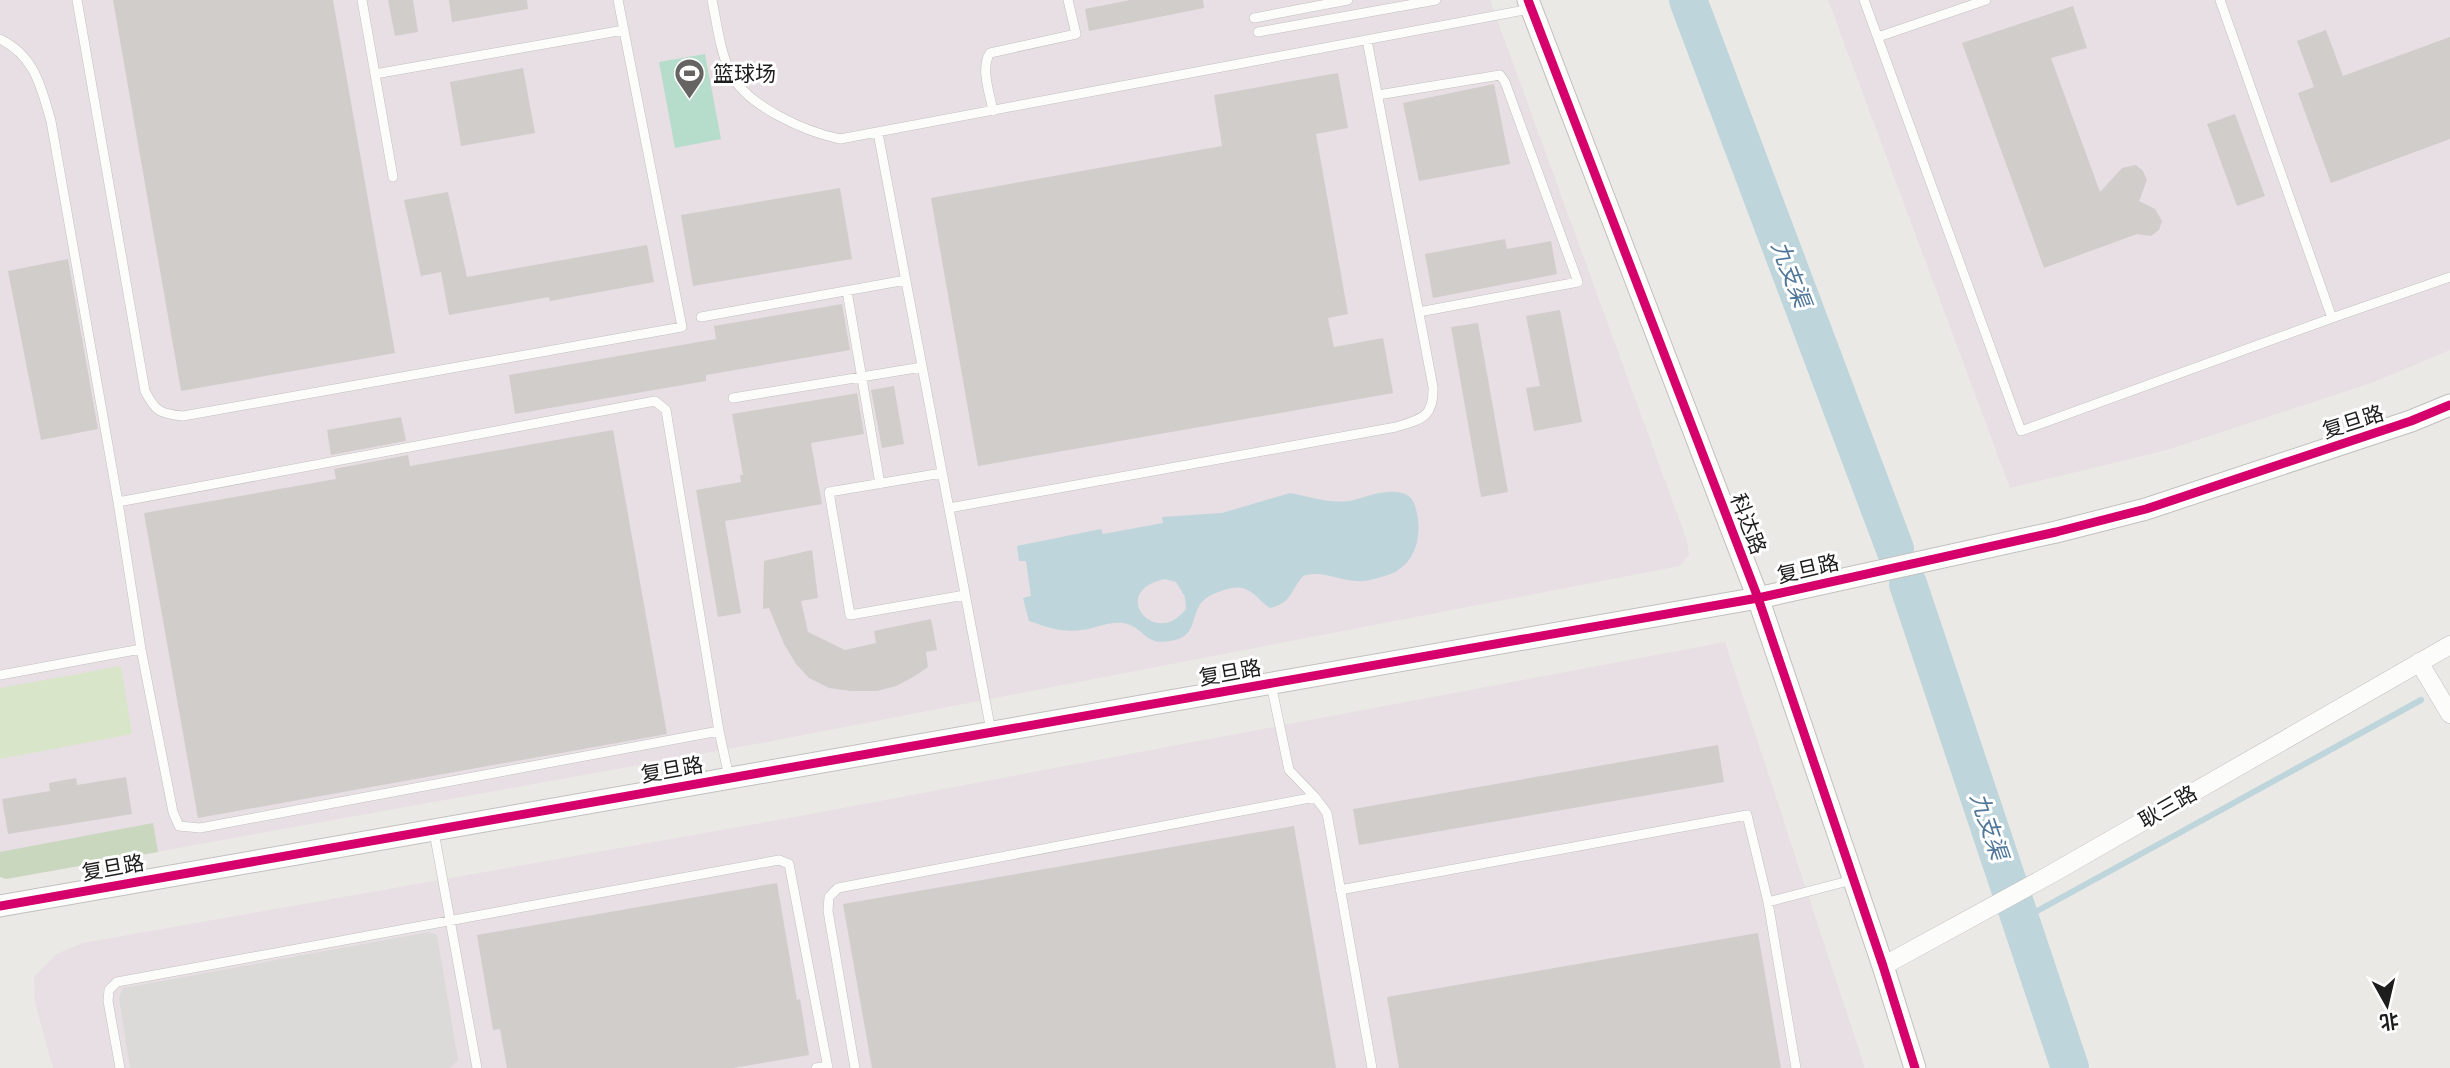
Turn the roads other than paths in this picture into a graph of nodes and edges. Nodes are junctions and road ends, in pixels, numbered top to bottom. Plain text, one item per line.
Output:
1 (77, 0) edge
2 (362, 0) edge
3 (618, 0) edge
4 (712, 0) edge
5 (1068, 0) edge
6 (1348, 0) edge
7 (1436, 0) edge
8 (1864, 0) edge
9 (1986, 0) edge
10 (2222, 1) edge
11 (1530, 4) edge
12 (1254, 18) dead end
13 (624, 30) junction
14 (1258, 32) dead end
15 (1878, 37) junction
16 (0, 39) edge
17 (1367, 40) junction
18 (375, 74) junction
19 (1378, 95) junction
20 (993, 111) junction
21 (878, 133) junction
22 (393, 177) dead end
23 (2450, 277) edge
24 (906, 280) junction
25 (847, 291) junction
26 (1419, 312) junction
27 (701, 317) dead end
28 (2332, 318) junction
29 (922, 367) junction
30 (862, 377) junction
31 (733, 398) dead end
32 (2450, 405) edge
33 (942, 473) junction
34 (880, 484) junction
35 (118, 502) junction
36 (949, 508) junction
37 (965, 595) junction
38 (1758, 598) junction
39 (2450, 645) edge
40 (141, 649) junction
41 (2419, 662) junction
42 (0, 675) edge
43 (1271, 684) junction
44 (2450, 714) edge
45 (719, 731) junction
46 (991, 733) junction
47 (729, 778) junction
48 (1315, 797) junction
49 (433, 830) junction
50 (1854, 879) junction
51 (1340, 890) junction
52 (1768, 902) junction
53 (0, 906) edge
54 (450, 920) junction
55 (1883, 965) junction
56 (828, 1067) edge
57 (120, 1068) edge
58 (477, 1068) edge
59 (816, 1068) edge
60 (855, 1068) edge
61 (1372, 1068) edge
62 (1796, 1068) edge
63 (1915, 1068) edge

1 - 13 lane
2 - 18 lane
3 - 13 lane
4 - 21 lane
5 - 20 lane
6 - 12 lane
7 - 14 lane
8 - 15 lane
9 - 15 lane
10 - 28 lane
11 - 17 lane
11 - 38 street, 科达路
13 - 18 lane
15 - 28 lane
16 - 35 lane
17 - 19 lane
17 - 20 lane
18 - 22 lane
19 - 26 lane
19 - 26 lane
20 - 21 lane
21 - 24 lane
23 - 28 lane
24 - 25 lane
24 - 29 lane
25 - 27 lane
25 - 30 lane
26 - 36 lane
29 - 30 lane
29 - 33 lane
30 - 31 lane
30 - 34 lane
32 - 38 street, 复旦路
33 - 34 lane
33 - 36 lane
34 - 37 lane
35 - 40 lane
35 - 45 lane
36 - 37 lane
37 - 46 lane
38 - 43 street, 复旦路
38 - 50 street, 科达路
39 - 41 street, 耿三路
40 - 42 lane
40 - 45 lane
41 - 44 street
41 - 55 street, 耿三路
43 - 46 street, 复旦路
43 - 48 lane
45 - 47 lane
46 - 47 street, 复旦路
47 - 49 street, 复旦路
48 - 51 lane
48 - 60 lane
49 - 53 street, 复旦路
49 - 54 lane
50 - 52 lane
50 - 55 street, 科达路
51 - 52 lane
51 - 61 lane
52 - 62 lane
54 - 56 lane
54 - 57 lane
54 - 58 lane
55 - 63 street, 科达路
56 - 59 lane

